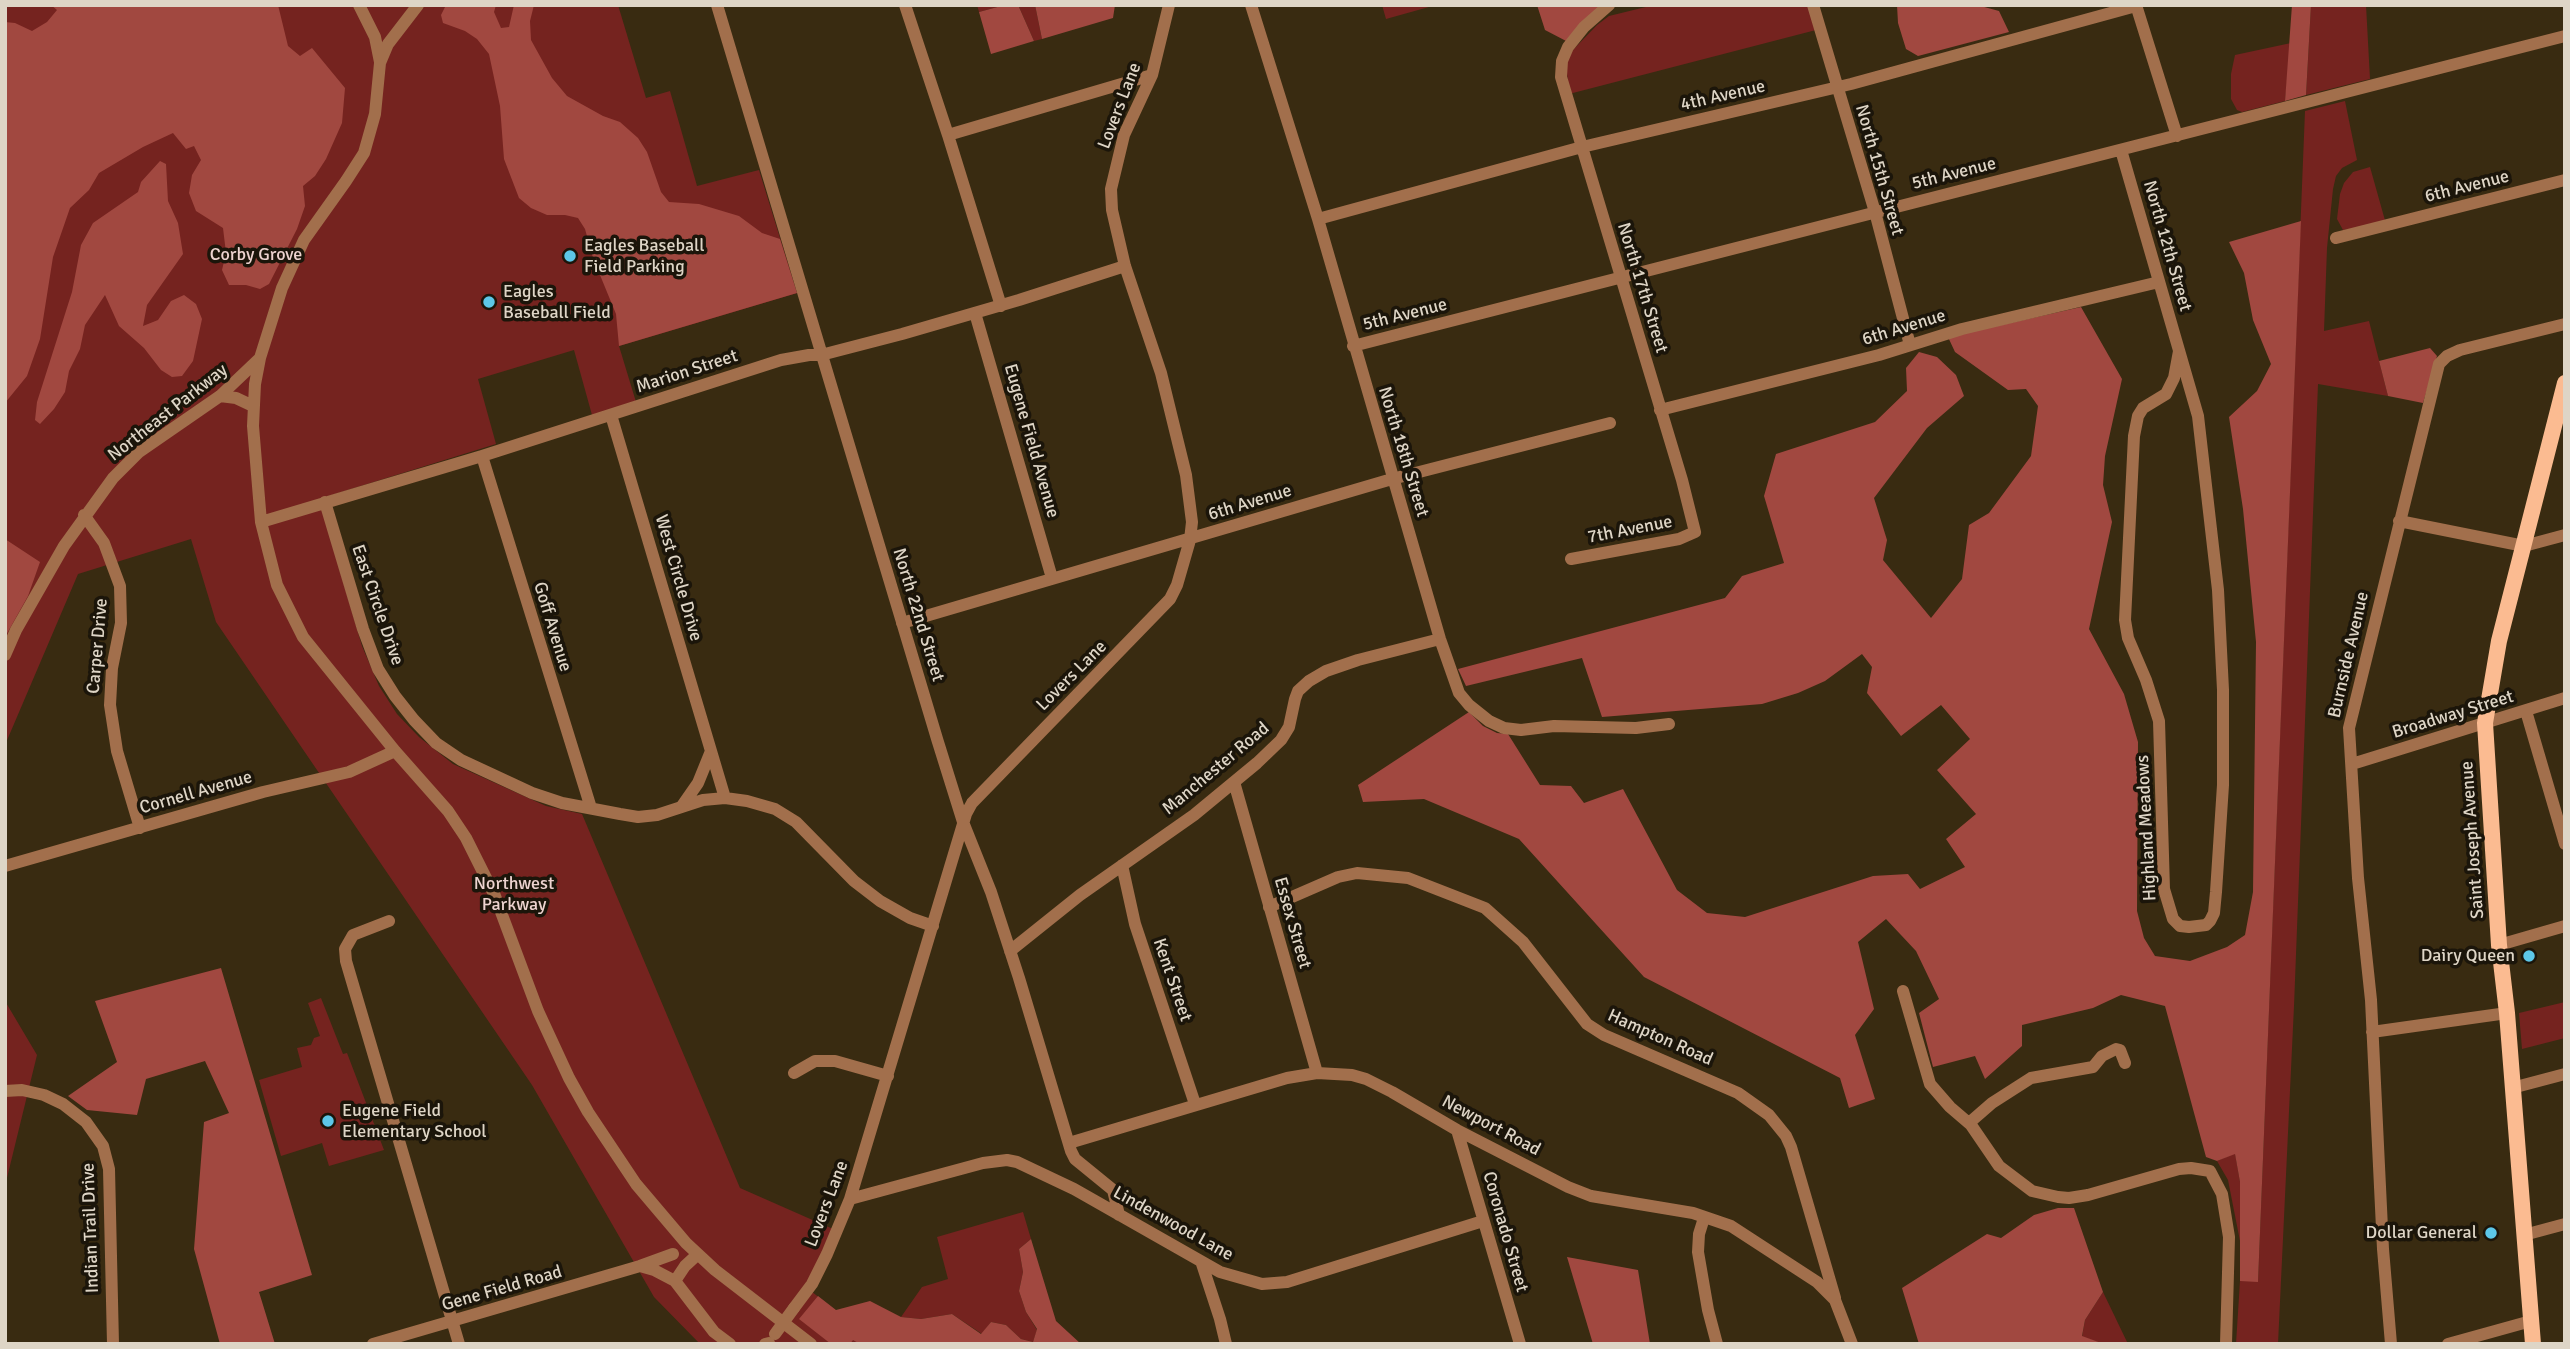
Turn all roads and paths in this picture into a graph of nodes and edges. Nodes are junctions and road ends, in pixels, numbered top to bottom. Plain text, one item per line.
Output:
1 (359, 5) edge
2 (418, 5) edge
3 (717, 5) edge
4 (905, 5) edge
5 (1169, 5) edge
6 (1251, 5) edge
7 (1609, 5) edge
8 (1813, 5) edge
9 (2136, 6) edge
10 (2565, 36) edge
11 (380, 63) junction
12 (1152, 75) junction
13 (1836, 87) junction
14 (948, 135) junction
15 (2177, 136) junction
16 (1582, 147) junction
17 (2121, 150) junction
18 (2565, 180) edge
19 (1875, 212) junction
20 (1318, 219) junction
21 (2336, 239) dead end
22 (1125, 266) junction
23 (1620, 278) junction
24 (2159, 282) junction
25 (1001, 306) junction
26 (975, 313) junction
27 (2565, 324) edge
28 (1910, 345) junction
29 (1353, 346) junction
30 (2179, 351) junction
31 (821, 355) junction
32 (260, 358) junction
33 (2564, 386) edge
34 (220, 396) junction
35 (253, 406) junction
36 (1660, 410) junction
37 (611, 415) junction
38 (1610, 423) dead end
39 (482, 456) junction
40 (1392, 479) junction
41 (325, 502) junction
42 (84, 515) junction
43 (2399, 521) junction
44 (261, 522) junction
45 (1695, 532) joint
46 (2565, 535) edge
47 (1191, 540) junction
48 (2524, 546) junction
49 (1571, 559) dead end
50 (1052, 578) junction
51 (902, 623) junction
52 (1440, 639) junction
53 (5, 655) edge
54 (2565, 698) edge
55 (2526, 710) junction
56 (2485, 723) junction
57 (1669, 724) dead end
58 (395, 751) junction
59 (711, 751) junction
60 (2352, 765) junction
61 (1234, 782) junction
62 (725, 798) junction
63 (682, 806) junction
64 (592, 808) junction
65 (963, 822) junction
66 (140, 828) junction
67 (2565, 844) edge
68 (1122, 864) junction
69 (5, 866) edge
70 (1269, 907) junction
71 (389, 921) dead end
72 (933, 926) junction
73 (2565, 926) edge
74 (2499, 945) junction
75 (1010, 951) junction
76 (1903, 991) dead end
77 (2507, 1013) junction
78 (2372, 1032) junction
79 (2125, 1063) dead end
80 (2093, 1067) junction
81 (794, 1073) dead end
82 (1317, 1073) junction
83 (2108, 1073) dead end
84 (2565, 1074) edge
85 (888, 1076) junction
86 (2512, 1088) junction
87 (5, 1091) edge
88 (1195, 1104) junction
89 (1969, 1123) junction
90 (1457, 1130) junction
91 (1069, 1143) junction
92 (850, 1199) junction
93 (1119, 1215) junction
94 (1704, 1218) junction
95 (1483, 1221) junction
96 (2565, 1224) edge
97 (2524, 1235) junction
98 (686, 1243) junction
99 (673, 1254) junction
100 (698, 1254) junction
101 (1201, 1261) junction
102 (640, 1266) junction
103 (670, 1278) junction
104 (1835, 1300) junction
105 (2531, 1321) junction
106 (452, 1322) junction
107 (770, 1341) edge
108 (113, 1344) edge
109 (373, 1344) edge
110 (459, 1344) edge
111 (730, 1344) edge
112 (811, 1344) edge
113 (1226, 1344) edge
114 (1520, 1344) edge
115 (1717, 1344) edge
116 (1852, 1344) edge
117 (2226, 1344) edge
118 (2391, 1344) edge
119 (2448, 1344) edge
120 (2533, 1344) edge

1 - 11 street
2 - 11 street, Northeast Parkway
3 - 31 street, North 22nd Street
4 - 14 street
5 - 12 street, Lovers Lane
6 - 20 street, North 18th Street
7 - 16 street, North 17th Street
8 - 13 street, North 15th Street
9 - 13 street, 4th Avenue
9 - 15 street
10 - 15 street, 5th Avenue
11 - 32 street, Northeast Parkway
12 - 14 street
12 - 22 street, Lovers Lane
13 - 16 street, 4th Avenue
13 - 19 street, North 15th Street
14 - 25 street
15 - 17 street, 5th Avenue
16 - 20 street, 4th Avenue
16 - 23 street, North 17th Street
17 - 19 street, 5th Avenue
17 - 24 street, North 12th Street
18 - 21 street, 6th Avenue
19 - 23 street, 5th Avenue
19 - 28 street, North 15th Street
20 - 29 street, North 18th Street
22 - 25 street, Marion Street
22 - 47 street, Lovers Lane
23 - 29 street, 5th Avenue
23 - 36 street, North 17th Street
24 - 28 street, 6th Avenue
24 - 30 street, North 12th Street
25 - 26 street, Marion Street
26 - 31 street, Marion Street
26 - 50 street, Eugene Field Avenue
27 - 43 street, Burnside Avenue
28 - 36 street, 6th Avenue
29 - 40 street, North 18th Street
30 - 30 street, Highland Meadows
31 - 37 street, Marion Street
31 - 51 street, North 22nd Street
32 - 34 street, Northeast Parkway
32 - 35 street
33 - 48 main road, Saint Joseph Avenue
34 - 35 street
34 - 42 street, Northeast Parkway
35 - 44 street
36 - 45 street, North 17th Street
37 - 39 street, Marion Street
37 - 59 street, West Circle Drive
38 - 40 street, 6th Avenue
39 - 41 street, Marion Street
39 - 64 street, Goff Avenue
40 - 47 street, 6th Avenue
40 - 52 street, North 18th Street
41 - 44 street, Marion Street
41 - 64 street, East Circle Drive
42 - 53 street, Northeast Parkway
42 - 66 street, Carper Drive
43 - 48 street
43 - 60 street, Burnside Avenue
44 - 58 street
45 - 49 street, 7th Avenue
46 - 48 street
47 - 50 street, 6th Avenue
47 - 65 street, Lovers Lane
48 - 56 main road, Saint Joseph Avenue
50 - 51 street, 6th Avenue
51 - 65 street, North 22nd Street
52 - 57 street, North 18th Street
52 - 61 street, Manchester Road
54 - 55 street, Broadway Street
55 - 56 street, Broadway Street
55 - 67 street
56 - 60 street, Broadway Street
56 - 74 main road, Saint Joseph Avenue
58 - 66 street, Cornell Avenue
58 - 98 street
59 - 62 street, West Circle Drive
59 - 63 street
60 - 78 street, Burnside Avenue
61 - 68 street, Manchester Road
61 - 70 street, Essex Street
62 - 63 street, East Circle Drive
62 - 72 street, East Circle Drive
63 - 64 street, East Circle Drive
65 - 72 street, Lovers Lane
65 - 75 street, North 22nd Street
66 - 69 street, Cornell Avenue
68 - 75 street, Manchester Road
68 - 88 street, Kent Street
70 - 82 street, Essex Street
70 - 104 street, Hampton Road
71 - 106 street
72 - 85 street, Lovers Lane
73 - 74 street
74 - 77 main road, Saint Joseph Avenue
75 - 91 street, North 22nd Street
76 - 89 street
77 - 78 street
77 - 86 main road, Saint Joseph Avenue
78 - 118 street, Burnside Avenue
79 - 80 street
80 - 83 street
80 - 89 street
81 - 85 street
82 - 88 street, Newport Road
82 - 90 street, Newport Road
84 - 86 street
85 - 92 street, Lovers Lane
86 - 97 main road, Saint Joseph Avenue
87 - 108 street, Indian Trail Drive
88 - 91 street, Newport Road
89 - 117 street
90 - 94 street, Newport Road
90 - 95 street, Coronado Street
91 - 93 street, North 22nd Street
92 - 93 street, Lindenwood Lane
92 - 107 street, Lovers Lane, bridge
93 - 101 street, Lindenwood Lane
94 - 104 street, Newport Road
94 - 115 street
95 - 101 street, Lindenwood Lane
95 - 114 street, Coronado Street
96 - 97 street
97 - 105 main road, Saint Joseph Avenue
98 - 99 street
98 - 100 street
99 - 102 street, Gene Field Road
99 - 103 street
100 - 103 street
100 - 112 street
101 - 113 street
102 - 103 street
102 - 106 street, Gene Field Road
103 - 111 street
104 - 116 street, Newport Road
105 - 119 street
105 - 120 main road, Saint Joseph Avenue
106 - 109 street, Gene Field Road
106 - 110 street

